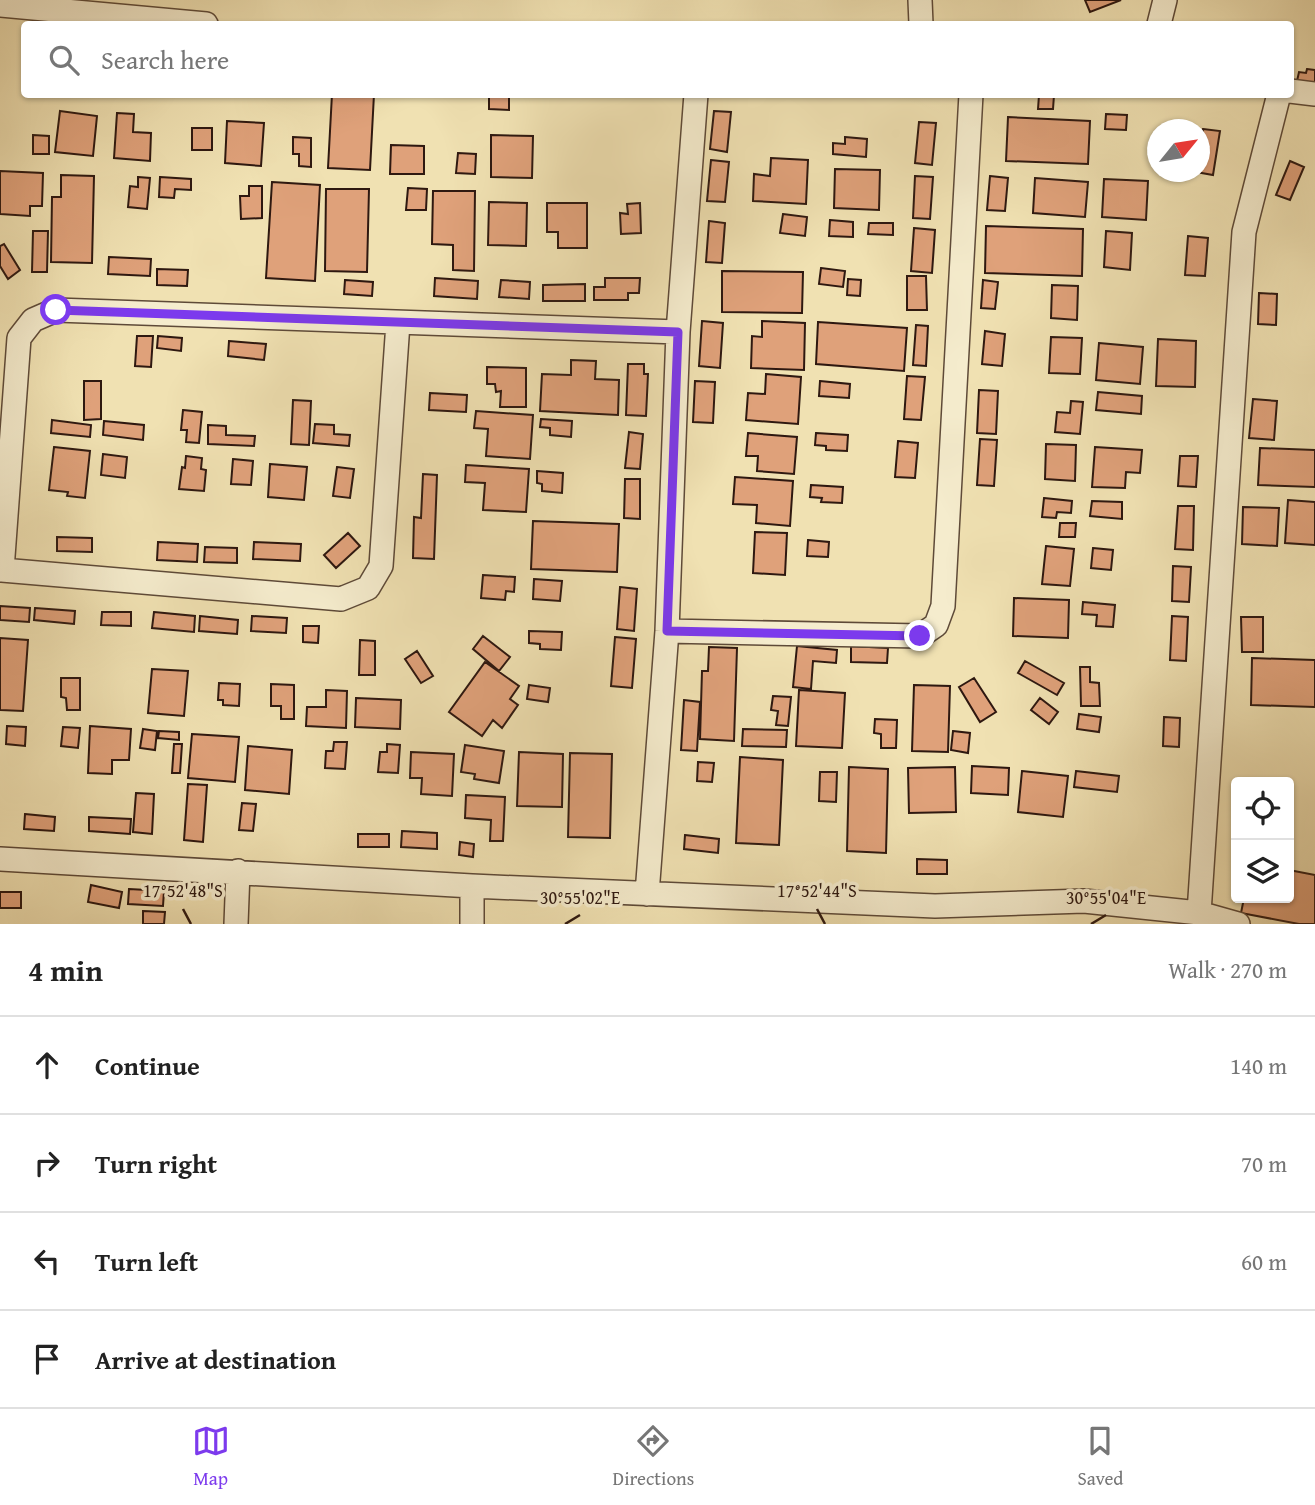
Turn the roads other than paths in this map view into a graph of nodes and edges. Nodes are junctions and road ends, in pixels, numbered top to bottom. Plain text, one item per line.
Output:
1 (920, 0) edge
2 (1165, 0) edge
3 (0, 5) edge
4 (173, 21) edge
5 (921, 21) edge
6 (1160, 21) edge
7 (1294, 91) edge
8 (1315, 94) edge
9 (696, 98) edge
10 (971, 98) edge
11 (1278, 98) edge
12 (398, 323) junction
13 (678, 332) junction
14 (1, 570) edge
15 (667, 631) junction
16 (0, 859) edge
17 (238, 871) junction
18 (472, 886) junction
19 (647, 894) junction
20 (1199, 913) junction
21 (934, 915) edge
22 (236, 924) edge
23 (472, 924) edge
24 (1238, 924) edge

1 - 5 street
2 - 6 street
3 - 4 street
7 - 8 street
9 - 13 street
10 - 15 street
11 - 20 street
12 - 13 street
12 - 14 street
12 - 14 street
13 - 15 street
15 - 19 street
16 - 17 street
17 - 18 street
17 - 22 street
18 - 19 street
18 - 23 street
19 - 21 street
20 - 21 street
20 - 24 street

